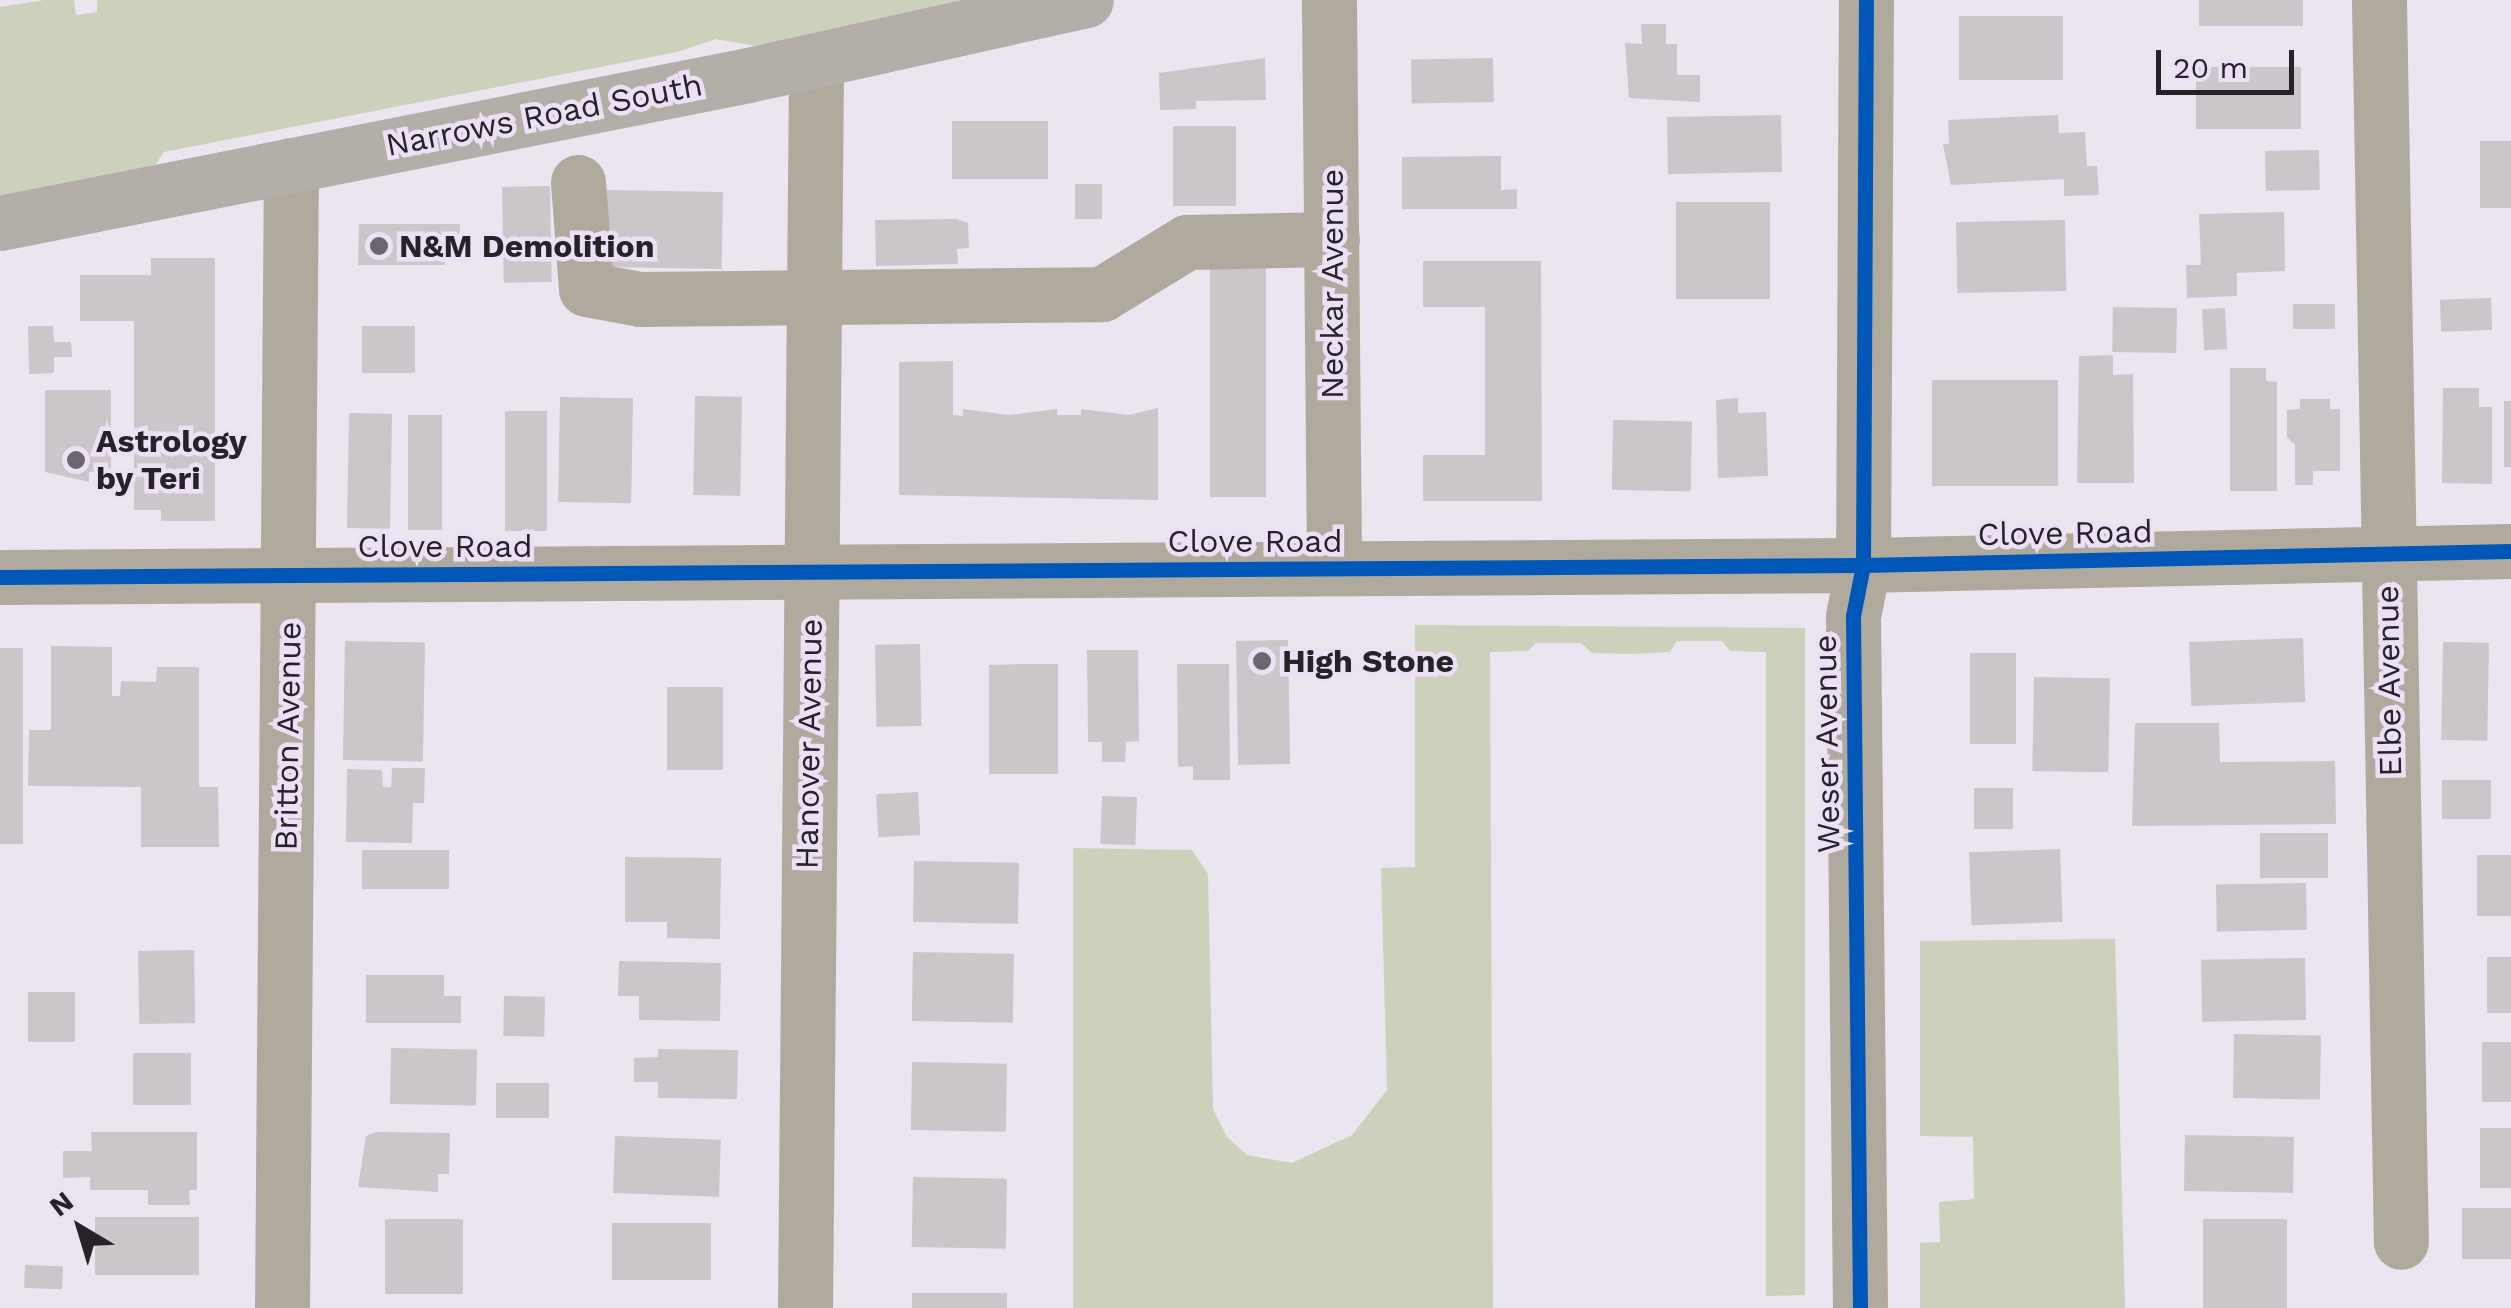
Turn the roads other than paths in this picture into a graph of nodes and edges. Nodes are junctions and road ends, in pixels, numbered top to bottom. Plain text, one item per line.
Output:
1 (1086, 0) edge
2 (1329, 0) edge
3 (1866, 0) edge
4 (2379, 0) edge
5 (816, 61) junction
6 (291, 165) junction
7 (578, 182) dead end
8 (0, 223) edge
9 (1332, 239) junction
10 (818, 297) junction
11 (2511, 551) edge
12 (2386, 554) junction
13 (1864, 565) junction
14 (1334, 568) junction
15 (812, 572) junction
16 (290, 575) junction
17 (0, 576) edge
18 (2402, 1242) dead end
19 (282, 1308) edge
20 (805, 1308) edge
21 (1860, 1308) edge

1 - 5 main road, Narrows Road South
2 - 9 street, Neckar Avenue
3 - 13 street, Weser Avenue
4 - 12 street, Elbe Avenue
5 - 6 main road, Narrows Road South
5 - 10 street, Hanover Avenue
6 - 8 main road, Narrows Road South
6 - 16 street, Britton Avenue
7 - 10 street
9 - 10 street
9 - 14 street, Neckar Avenue
10 - 15 street, Hanover Avenue
11 - 12 street, Clove Road
12 - 13 street, Clove Road
12 - 18 street, Elbe Avenue
13 - 14 street, Clove Road
13 - 21 street, Weser Avenue
14 - 15 street, Clove Road
15 - 16 street, Clove Road
15 - 20 street, Hanover Avenue
16 - 17 street, Clove Road
16 - 19 street, Britton Avenue

